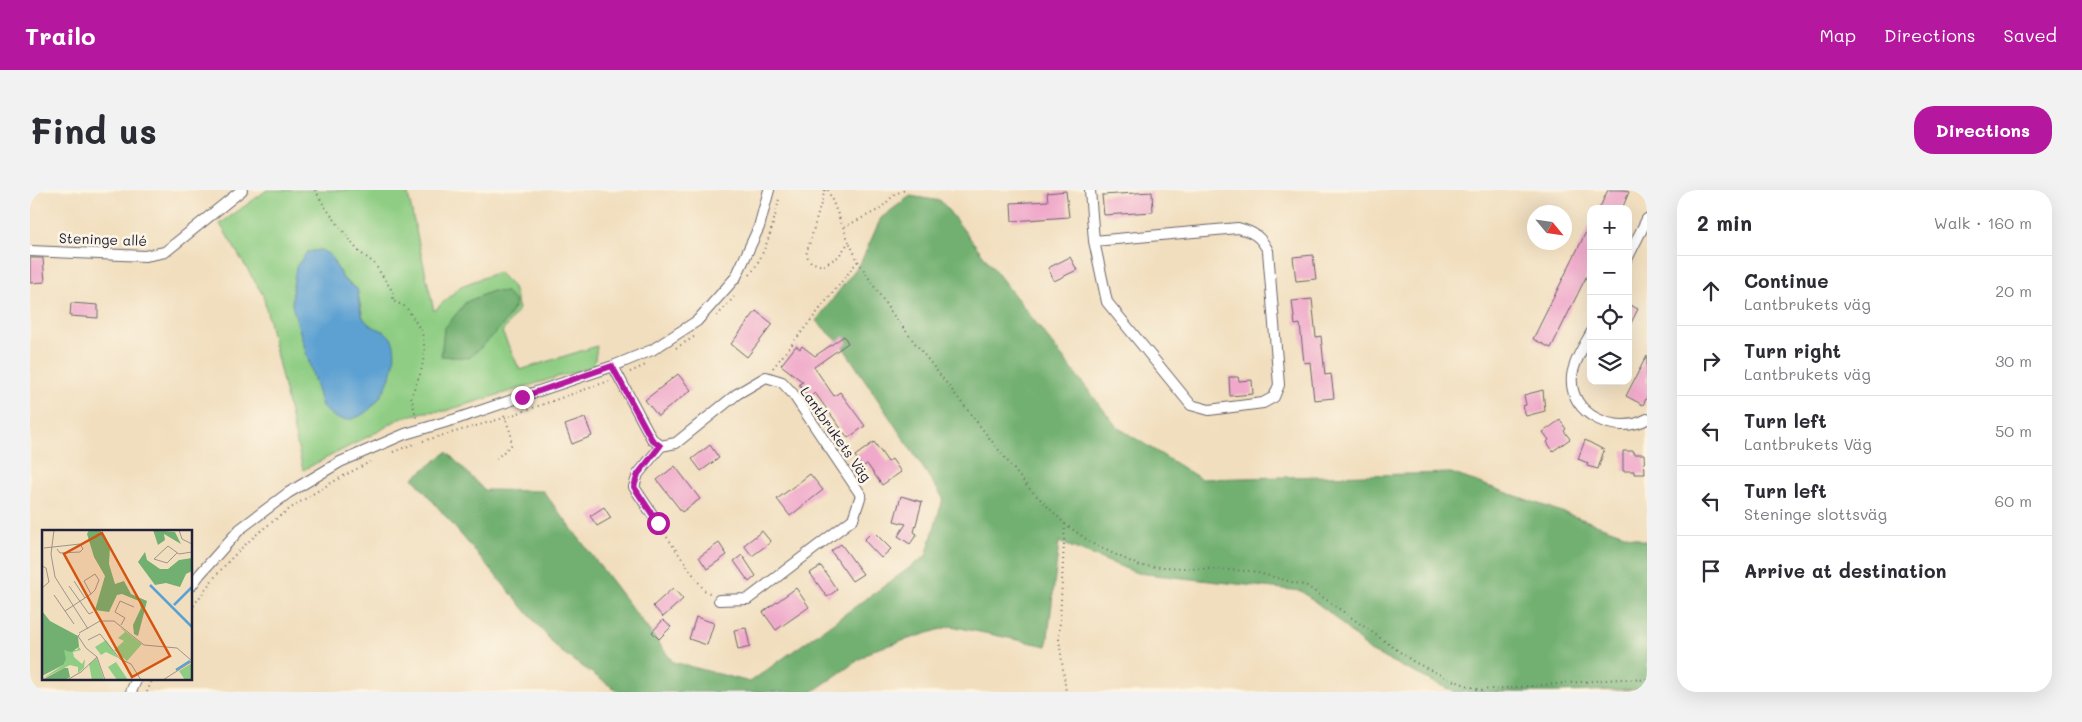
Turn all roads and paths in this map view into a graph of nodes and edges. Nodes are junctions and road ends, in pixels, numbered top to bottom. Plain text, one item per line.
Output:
1 (242, 190) edge
2 (314, 190) edge
3 (769, 190) edge
4 (826, 190) edge
5 (905, 190) edge
6 (1090, 190) edge
7 (1647, 220) edge
8 (844, 226) junction
9 (1094, 241) junction
10 (849, 242) junction
11 (30, 250) edge
12 (1632, 250) edge
13 (858, 261) junction
14 (1588, 340) edge
15 (612, 366) junction
16 (766, 377) junction
17 (500, 404) junction
18 (1647, 419) edge
19 (419, 430) junction
20 (660, 446) junction
21 (496, 459) dead end
22 (658, 523) joint
23 (1065, 524) junction
24 (192, 585) edge
25 (719, 600) joint
26 (137, 680) edge
27 (152, 680) edge
28 (1647, 680) edge
29 (132, 692) edge
30 (147, 692) edge
31 (1066, 692) edge

1 - 11 street, Steninge allé
2 - 19 path
3 - 15 street
4 - 8 path
4 - 10 path
5 - 8 path
6 - 9 street
7 - 12 street
8 - 10 path
9 - 9 street
10 - 13 path
13 - 16 path
13 - 23 path
14 - 18 street
15 - 17 street
15 - 20 street
16 - 20 street
16 - 25 street, Lantbrukets Väg
17 - 19 street
17 - 21 path
19 - 24 street
20 - 22 street
22 - 25 path
23 - 28 path
23 - 31 path
26 - 29 street
27 - 30 path

